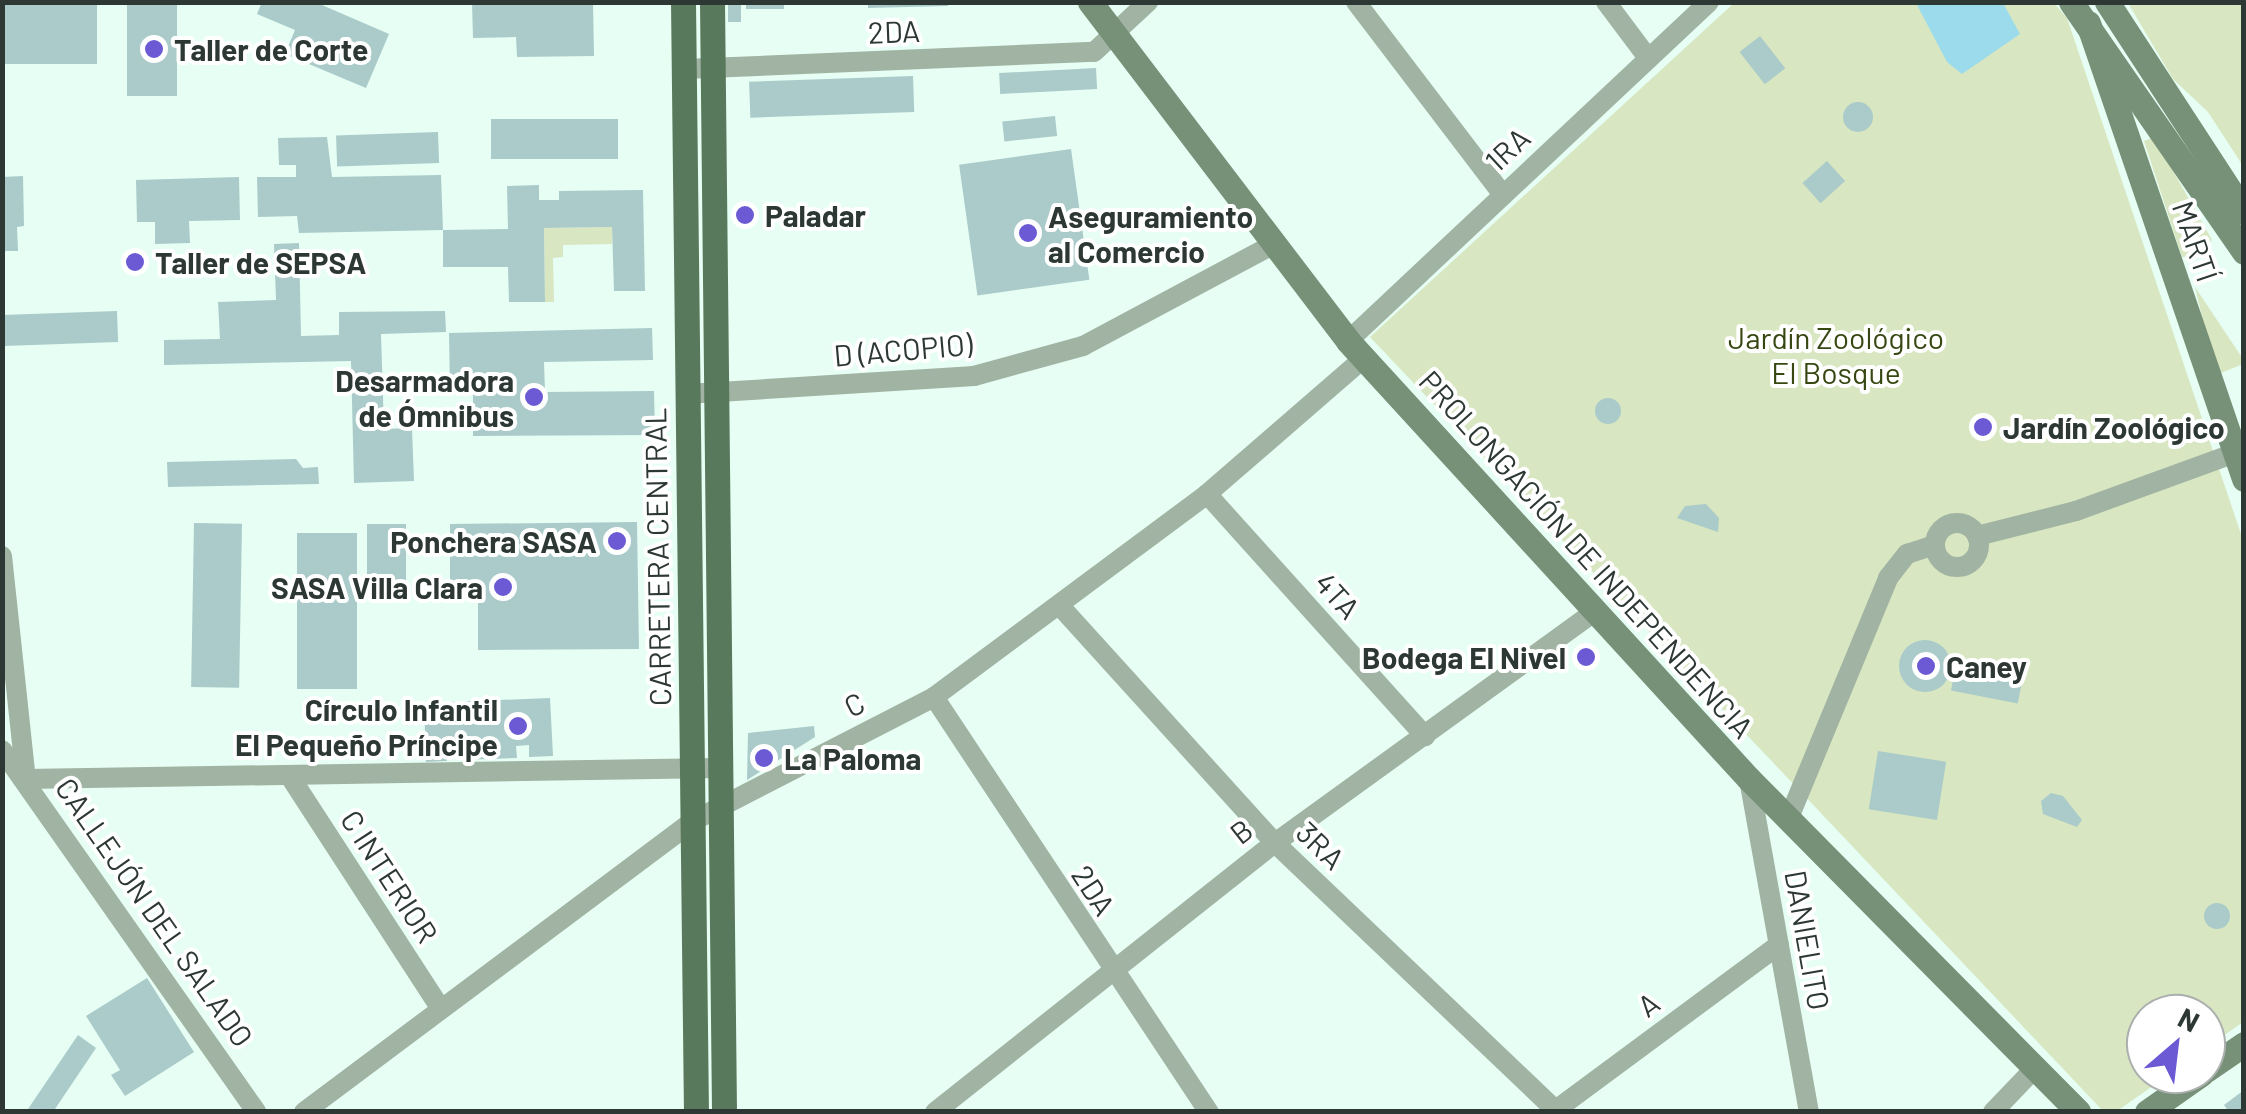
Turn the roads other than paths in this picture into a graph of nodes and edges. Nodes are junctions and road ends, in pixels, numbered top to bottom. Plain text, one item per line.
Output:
1 (683, 2) edge
2 (712, 2) edge
3 (1090, 2) edge
4 (1148, 2) edge
5 (1356, 2) edge
6 (1606, 2) edge
7 (1709, 2) edge
8 (2070, 2) edge
9 (2107, 2) edge
10 (2088, 23) junction
11 (1114, 34) junction
12 (1648, 58) junction
13 (713, 68) junction
14 (684, 69) junction
15 (1503, 195) junction
16 (2244, 212) edge
17 (1274, 244) junction
18 (2244, 252) edge
19 (1356, 349) junction
20 (716, 392) junction
21 (687, 394) junction
22 (2235, 453) junction
23 (2244, 479) edge
24 (1207, 494) junction
25 (1978, 536) junction
26 (1936, 545) junction
27 (2, 556) edge
28 (1060, 606) junction
29 (1595, 611) junction
30 (934, 697) junction
31 (1425, 736) junction
32 (2, 750) edge
33 (692, 768) junction
34 (720, 768) junction
35 (289, 775) junction
36 (26, 779) junction
37 (1748, 780) junction
38 (721, 807) junction
39 (1788, 820) junction
40 (692, 821) junction
41 (1275, 842) junction
42 (1779, 945) junction
43 (1112, 974) junction
44 (440, 1009) junction
45 (2035, 1068) junction
46 (2172, 1094) edge
47 (1556, 1111) edge
48 (256, 1112) edge
49 (304, 1112) edge
50 (696, 1112) edge
51 (724, 1112) edge
52 (935, 1112) edge
53 (1209, 1112) edge
54 (1809, 1112) edge
55 (1994, 1112) edge
56 (2078, 1112) edge
57 (2147, 1112) edge

1 - 14 main road, CARRETERA CENTRAL
2 - 13 main road, CARRETERA CENTRAL
3 - 11 street, PROLONGACIÓN DE INDEPENDENCIA
4 - 11 street, 2DA
5 - 15 street
6 - 12 street
7 - 12 street, 1RA
8 - 10 street
9 - 16 street
10 - 18 street
10 - 22 street, MARTÍ
11 - 13 street, 2DA
11 - 17 street, PROLONGACIÓN DE INDEPENDENCIA
12 - 15 street, 1RA
13 - 14 street, 2DA
13 - 20 main road, CARRETERA CENTRAL
14 - 21 main road, CARRETERA CENTRAL
15 - 19 street, 1RA
17 - 19 street, PROLONGACIÓN DE INDEPENDENCIA
17 - 20 street, D (ACOPIO)
19 - 24 street, C
19 - 29 street, PROLONGACIÓN DE INDEPENDENCIA
20 - 21 street, D (ACOPIO)
20 - 34 main road, CARRETERA CENTRAL
21 - 33 main road, CARRETERA CENTRAL
22 - 23 street, MARTÍ
22 - 25 street
24 - 28 street, C
24 - 31 street, 4TA
25 - 26 street
25 - 26 street
26 - 39 street
27 - 36 street
28 - 30 street, C
28 - 41 street, 3RA
29 - 31 street, B
29 - 37 street, PROLONGACIÓN DE INDEPENDENCIA
30 - 38 street, C
30 - 43 street, 2DA
31 - 41 street, B
32 - 36 street, CALLEJÓN DEL SALADO
33 - 34 street
33 - 35 street
33 - 40 main road, CARRETERA CENTRAL
34 - 38 main road, CARRETERA CENTRAL
35 - 36 street
35 - 44 street, C INTERIOR
36 - 48 street, CALLEJÓN DEL SALADO
37 - 39 street, PROLONGACIÓN DE INDEPENDENCIA
37 - 42 street, DANIELITO
38 - 40 street, C
38 - 51 main road, CARRETERA CENTRAL
39 - 45 street, PROLONGACIÓN DE INDEPENDENCIA
40 - 44 street, C
40 - 50 main road, CARRETERA CENTRAL
41 - 43 street, B
41 - 47 street, 3RA
42 - 47 street, A
42 - 54 street, DANIELITO
43 - 52 street, B
43 - 53 street, 2DA
44 - 49 street, C
45 - 55 street
45 - 56 street, PROLONGACIÓN DE INDEPENDENCIA
46 - 57 street

